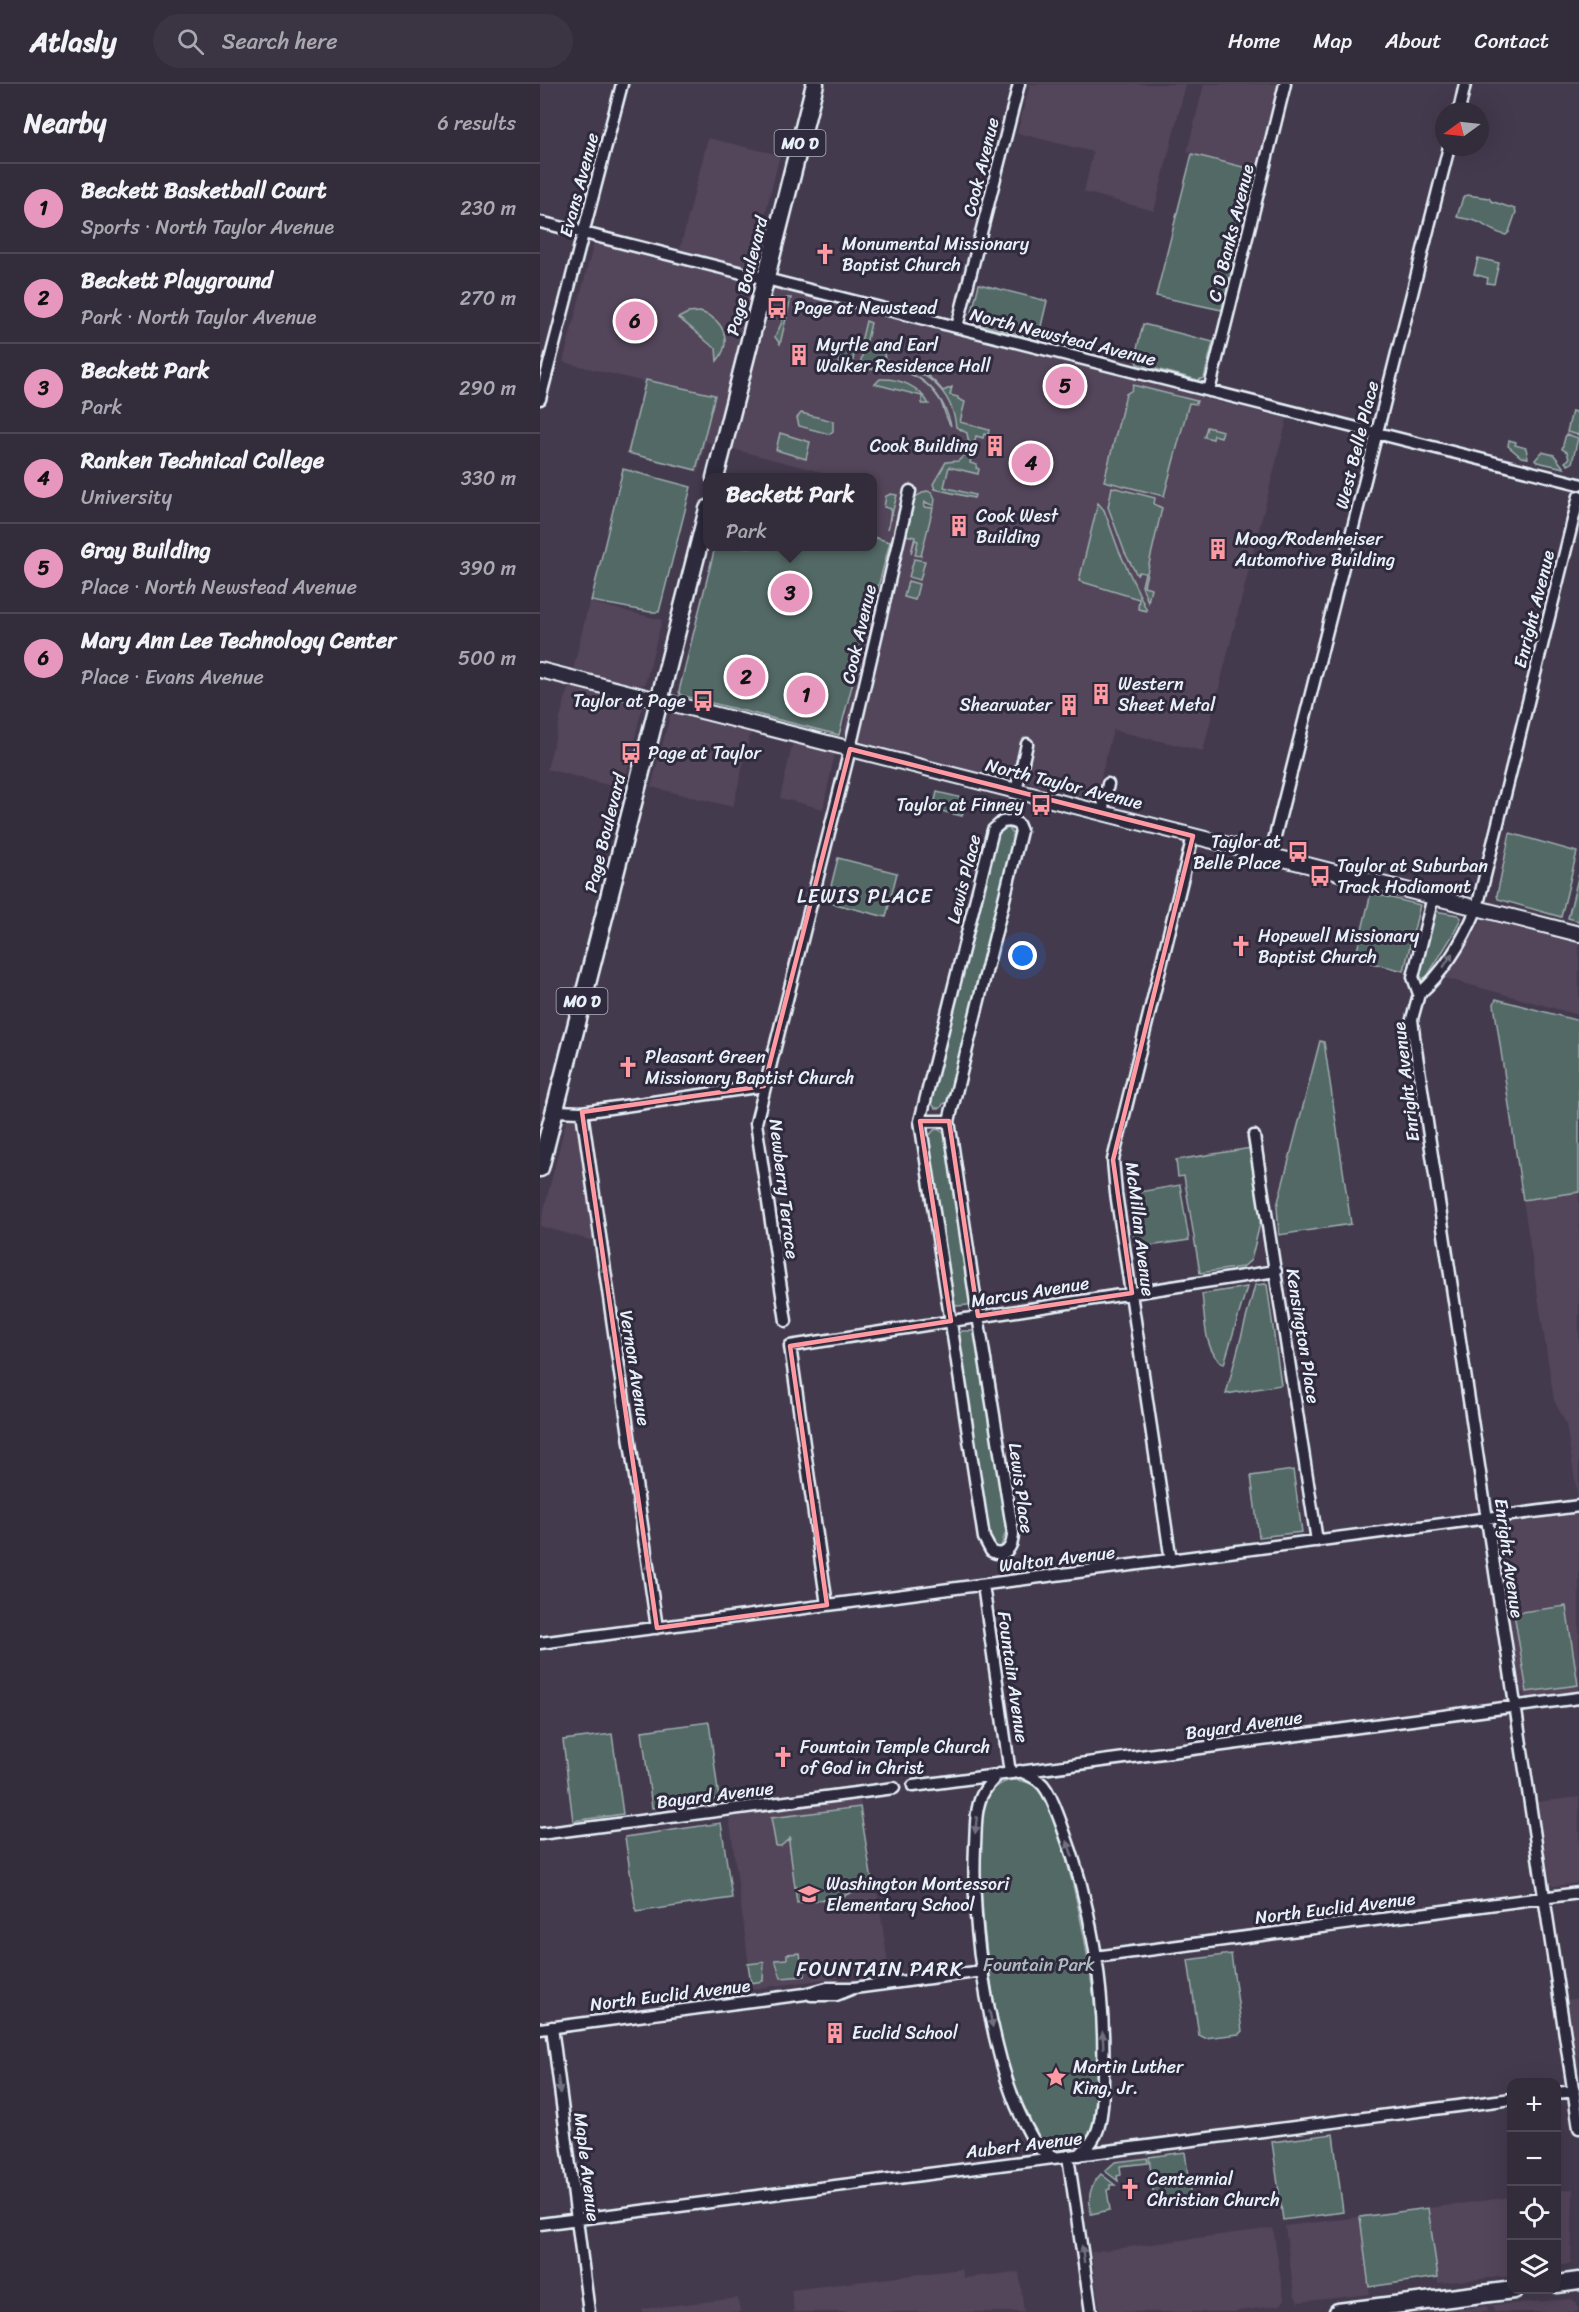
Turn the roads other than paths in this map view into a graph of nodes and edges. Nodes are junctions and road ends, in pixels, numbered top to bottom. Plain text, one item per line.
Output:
1 (622, 84) edge
2 (815, 84) edge
3 (1019, 84) edge
4 (1285, 84) edge
5 (1466, 84) edge
6 (1461, 102) edge
7 (1447, 156) edge
8 (540, 222) edge
9 (584, 233) junction
10 (766, 279) junction
11 (957, 327) junction
12 (1209, 390) junction
13 (540, 399) edge
14 (1377, 433) junction
15 (717, 473) edge
16 (1579, 484) edge
17 (910, 491) dead end
18 (1579, 496) edge
19 (703, 528) edge
20 (540, 670) edge
21 (659, 700) junction
22 (1027, 744) dead end
23 (850, 749) junction
24 (1108, 784) dead end
25 (1016, 791) junction
26 (1102, 813) junction
27 (1193, 836) junction
28 (1270, 856) junction
29 (1433, 897) junction
30 (1477, 908) junction
31 (1579, 934) edge
32 (1419, 994) junction
33 (764, 1086) junction
34 (554, 1111) junction
35 (582, 1112) junction
36 (920, 1120) junction
37 (949, 1120) junction
38 (1254, 1136) dead end
39 (540, 1168) edge
40 (1276, 1271) junction
41 (1131, 1293) junction
42 (978, 1316) junction
43 (786, 1321) dead end
44 (951, 1321) junction
45 (1579, 1506) edge
46 (1487, 1520) junction
47 (1317, 1541) junction
48 (1171, 1561) junction
49 (983, 1585) junction
50 (827, 1605) junction
51 (657, 1628) junction
52 (540, 1643) edge
53 (1579, 1698) edge
54 (1514, 1706) junction
55 (1010, 1773) junction
56 (913, 1786) dead end
57 (894, 1788) dead end
58 (540, 1834) edge
59 (1579, 1893) edge
60 (1544, 1898) junction
61 (1095, 1957) junction
62 (983, 1971) junction
63 (552, 2027) junction
64 (540, 2029) edge
65 (1574, 2091) junction
66 (1561, 2093) edge
67 (1507, 2100) edge
68 (1579, 2128) edge
69 (1074, 2155) junction
70 (1056, 2158) junction
71 (577, 2219) junction
72 (540, 2224) edge
73 (1579, 2281) edge
74 (1561, 2283) edge
75 (1507, 2290) edge
76 (1393, 2308) edge
77 (589, 2312) edge
78 (1091, 2312) edge
79 (1338, 2312) edge

1 - 9 street, Evans Avenue
2 - 10 main road, Page Boulevard / MO D
3 - 11 street, Cook Avenue
4 - 12 street, C D Banks Avenue
5 - 6 street
7 - 14 street, West Belle Place
8 - 9 street, North Newstead Avenue
9 - 10 street, North Newstead Avenue
9 - 13 street, Evans Avenue
10 - 11 street, North Newstead Avenue
10 - 15 main road, Page Boulevard / MO D
11 - 12 street, North Newstead Avenue
12 - 14 street, North Newstead Avenue
14 - 16 street, North Newstead Avenue
14 - 28 street, West Belle Place
17 - 23 street, Cook Avenue
18 - 30 street, Enright Avenue
19 - 21 main road, Page Boulevard / MO D
20 - 21 street, North Taylor Avenue
21 - 23 street, North Taylor Avenue
21 - 34 main road, Page Boulevard / MO D
22 - 25 street
23 - 25 street, North Taylor Avenue
23 - 33 street, Newberry Terrace
24 - 26 street
25 - 26 street, North Taylor Avenue
26 - 27 street, North Taylor Avenue
27 - 28 street, North Taylor Avenue
27 - 41 street, McMillan Avenue
28 - 29 street, North Taylor Avenue
29 - 30 street, North Taylor Avenue
29 - 32 street, Enright Avenue
30 - 31 street, North Taylor Avenue
32 -> 30 street, Enright Avenue
32 - 46 street, Enright Avenue
33 -> 35 street
33 - 43 street, Newberry Terrace
34 - 35 street
34 - 39 main road, Page Boulevard / MO D
51 -> 35 street, Vernon Avenue
36 - 37 street
36 - 37 street, Lewis Place
36 - 44 street, Lewis Place
37 - 42 street, Lewis Place
38 - 40 street, Kensington Place
40 - 41 street, Marcus Avenue
40 - 47 street, Kensington Place
41 - 42 street, Marcus Avenue
41 - 48 street, McMillan Avenue
42 - 44 street, Marcus Avenue
42 - 44 street, Lewis Place
44 - 50 street, Marcus Avenue
45 - 46 street, Walton Avenue
46 - 47 street, Walton Avenue
46 - 54 street, Enright Avenue
47 - 48 street, Walton Avenue
48 - 49 street, Walton Avenue
49 - 50 street, Walton Avenue
49 - 55 street, Fountain Avenue
50 - 51 street, Walton Avenue
51 - 52 street, Walton Avenue
53 - 54 street, Bayard Avenue
54 - 55 street, Bayard Avenue
54 - 60 street, Enright Avenue
55 - 56 street, Bayard Avenue
61 -> 55 street
55 -> 62 street
57 - 58 street, Bayard Avenue
59 - 60 street, North Euclid Avenue
60 - 61 street, North Euclid Avenue
60 - 65 street, Enright Avenue
69 -> 61 street
62 - 63 street, North Euclid Avenue
62 -> 70 street
63 - 64 street, North Euclid Avenue
63 -> 71 street, Maple Avenue
65 - 66 street
65 - 68 street, Enright Avenue
67 - 69 street, Aubert Avenue
69 - 70 street, Aubert Avenue
78 -> 69 street
70 - 71 street, Aubert Avenue
71 - 72 street, Aubert Avenue
71 - 77 street, Maple Avenue
73 - 74 main road
75 - 76 main road
76 - 79 main road

